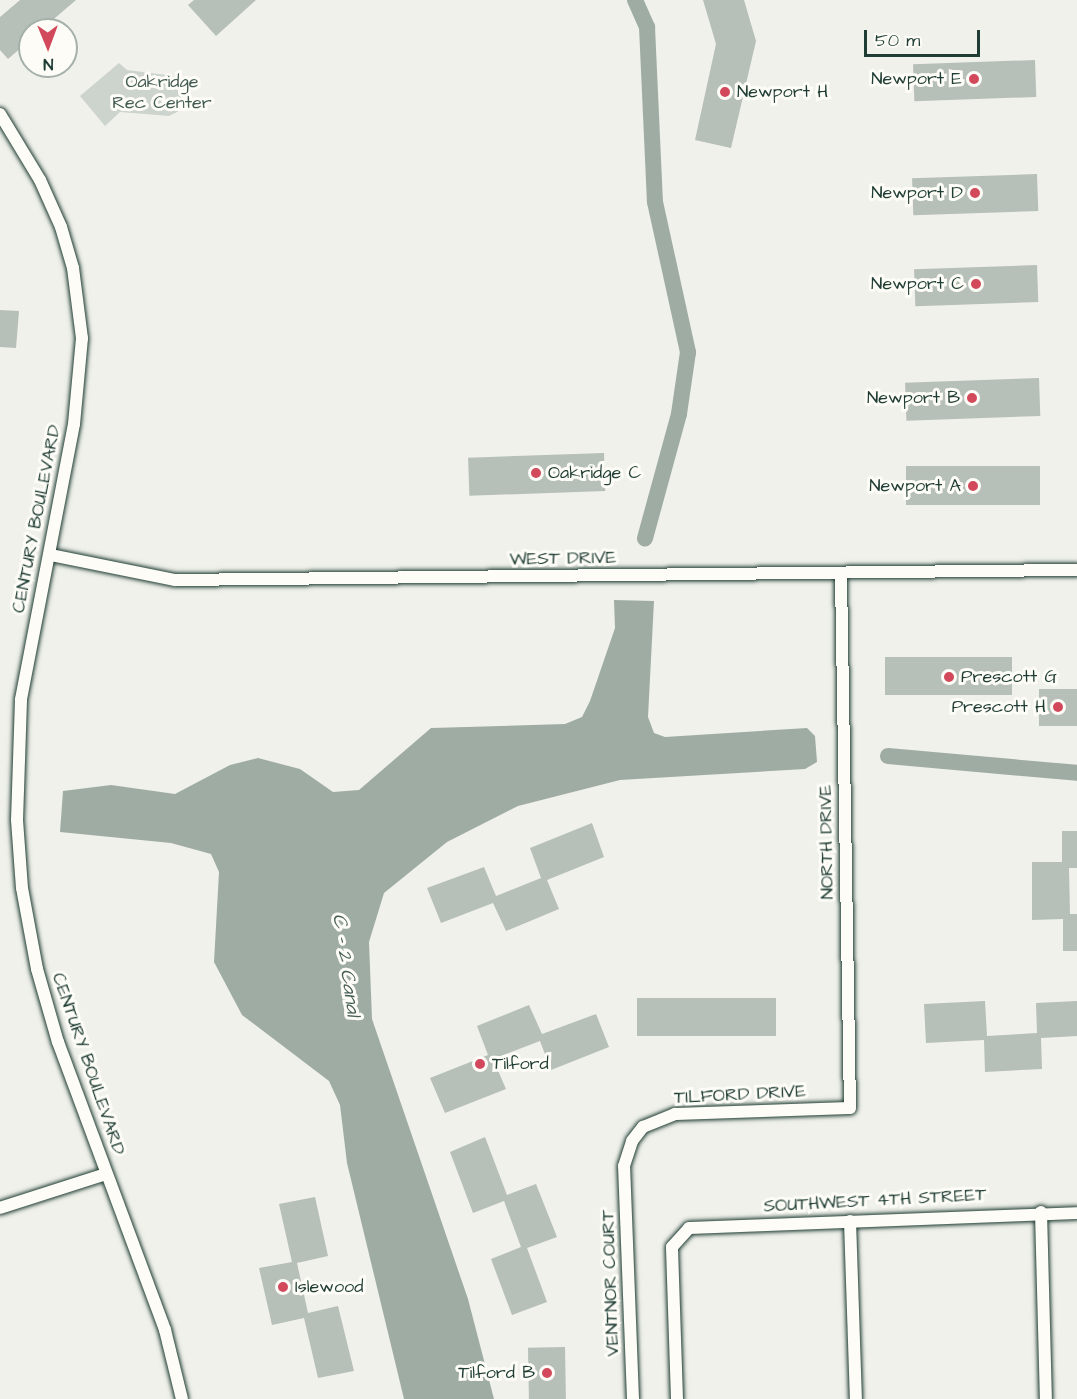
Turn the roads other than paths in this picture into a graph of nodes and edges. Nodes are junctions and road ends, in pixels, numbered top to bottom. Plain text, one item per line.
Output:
1 (0, 114) edge
2 (51, 555) junction
3 (1077, 570) edge
4 (841, 574) junction
5 (850, 1108) joint
6 (624, 1166) joint
7 (106, 1174) junction
8 (0, 1208) edge
9 (1041, 1212) junction
10 (1077, 1213) edge
11 (850, 1221) junction
12 (182, 1399) edge
13 (633, 1399) edge
14 (677, 1399) edge
15 (856, 1399) edge
16 (1046, 1399) edge

1 - 2 street, CENTURY BOULEVARD
2 - 4 street, WEST DRIVE
2 - 7 street, CENTURY BOULEVARD
3 - 4 street, WEST DRIVE
4 - 5 street, NORTH DRIVE
5 - 6 street, TILFORD DRIVE
6 - 13 street, VENTNOR COURT
7 - 8 street
7 - 12 street, CENTURY BOULEVARD
9 - 10 street, SOUTHWEST 4TH STREET
9 - 11 street, SOUTHWEST 4TH STREET
9 - 16 street
11 - 14 street, SOUTHWEST 4TH STREET
11 - 15 street

